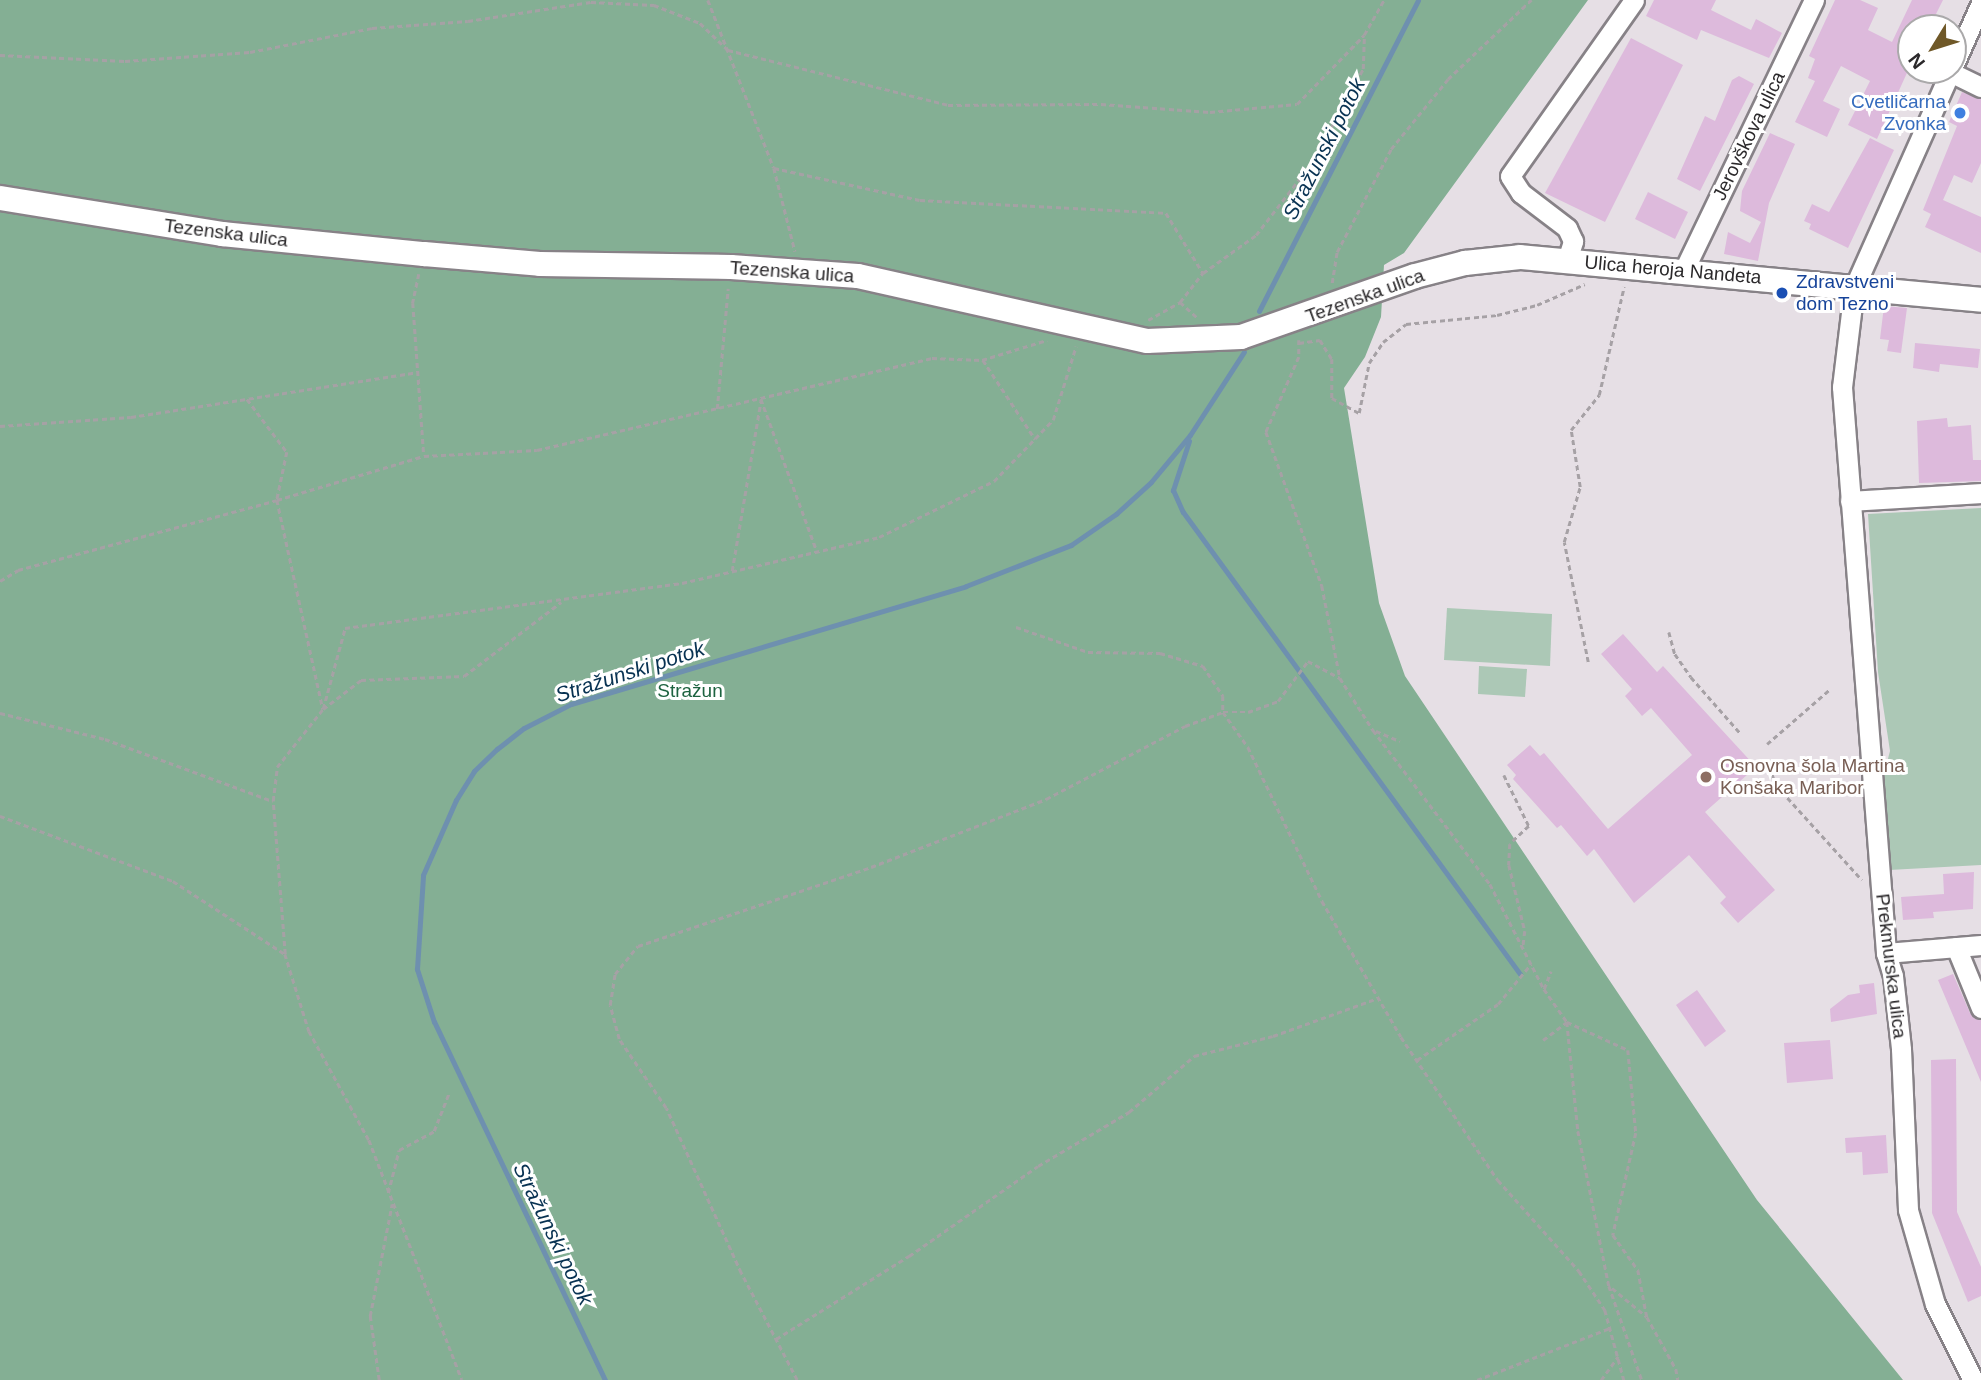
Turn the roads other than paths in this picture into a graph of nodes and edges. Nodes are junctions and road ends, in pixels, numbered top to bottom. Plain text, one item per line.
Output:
1 (1634, 0) edge
2 (1814, 0) edge
3 (1981, 4) edge
4 (1967, 34) edge
5 (1944, 84) edge
6 (0, 198) edge
7 (1567, 260) junction
8 (1683, 272) junction
9 (1854, 288) junction
10 (1981, 300) edge
11 (1981, 493) edge
12 (1850, 501) junction
13 (1981, 945) edge
14 (1956, 947) junction
15 (1886, 953) junction
16 (1981, 1008) edge
17 (1973, 1380) edge

1 - 7 street, Ulica heroja Nandeta
2 - 8 street, Jerovškova ulica
3 - 4 street, Prekmurska ulica
5 - 9 street, Prekmurska ulica
6 - 7 street, Tezenska ulica
7 - 8 street, Ulica heroja Nandeta
8 - 9 street, Ulica heroja Nandeta
9 - 10 street, Ulica heroja Nandeta
9 - 12 street, Prekmurska ulica
11 - 12 street
12 - 15 street, Prekmurska ulica
13 - 14 street
14 - 15 street
14 - 16 street
15 - 17 street, Prekmurska ulica

